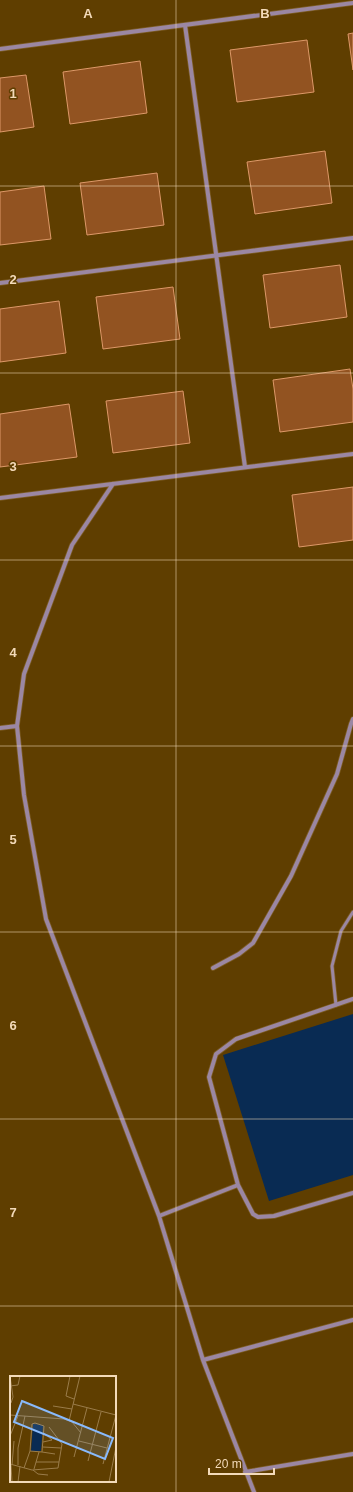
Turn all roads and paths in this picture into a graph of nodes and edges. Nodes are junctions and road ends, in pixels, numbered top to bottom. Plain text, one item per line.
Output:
1 (353, 3) edge
2 (185, 25) junction
3 (0, 49) edge
4 (353, 238) edge
5 (216, 255) junction
6 (0, 283) edge
7 (353, 454) edge
8 (245, 467) junction
9 (113, 484) junction
10 (0, 498) edge
11 (353, 720) edge
12 (17, 726) junction
13 (0, 728) edge
14 (353, 912) edge
15 (212, 968) dead end
16 (353, 999) edge
17 (336, 1005) junction
18 (238, 1185) junction
19 (353, 1193) edge
20 (159, 1216) junction
21 (353, 1320) edge
22 (203, 1360) junction
23 (353, 1454) edge
24 (245, 1472) junction
25 (254, 1492) edge

1 - 2 street
2 - 3 street
2 - 5 street
4 - 5 street
5 - 6 street
5 - 8 street
7 - 8 street
8 - 9 street
9 - 10 street
9 - 12 street
11 - 15 street
12 - 13 street
12 - 20 street
14 - 17 lane
16 - 17 street
17 - 18 street
18 - 19 street
18 - 20 street
20 - 22 street
21 - 22 street
22 - 24 street
23 - 24 street
24 - 25 street

